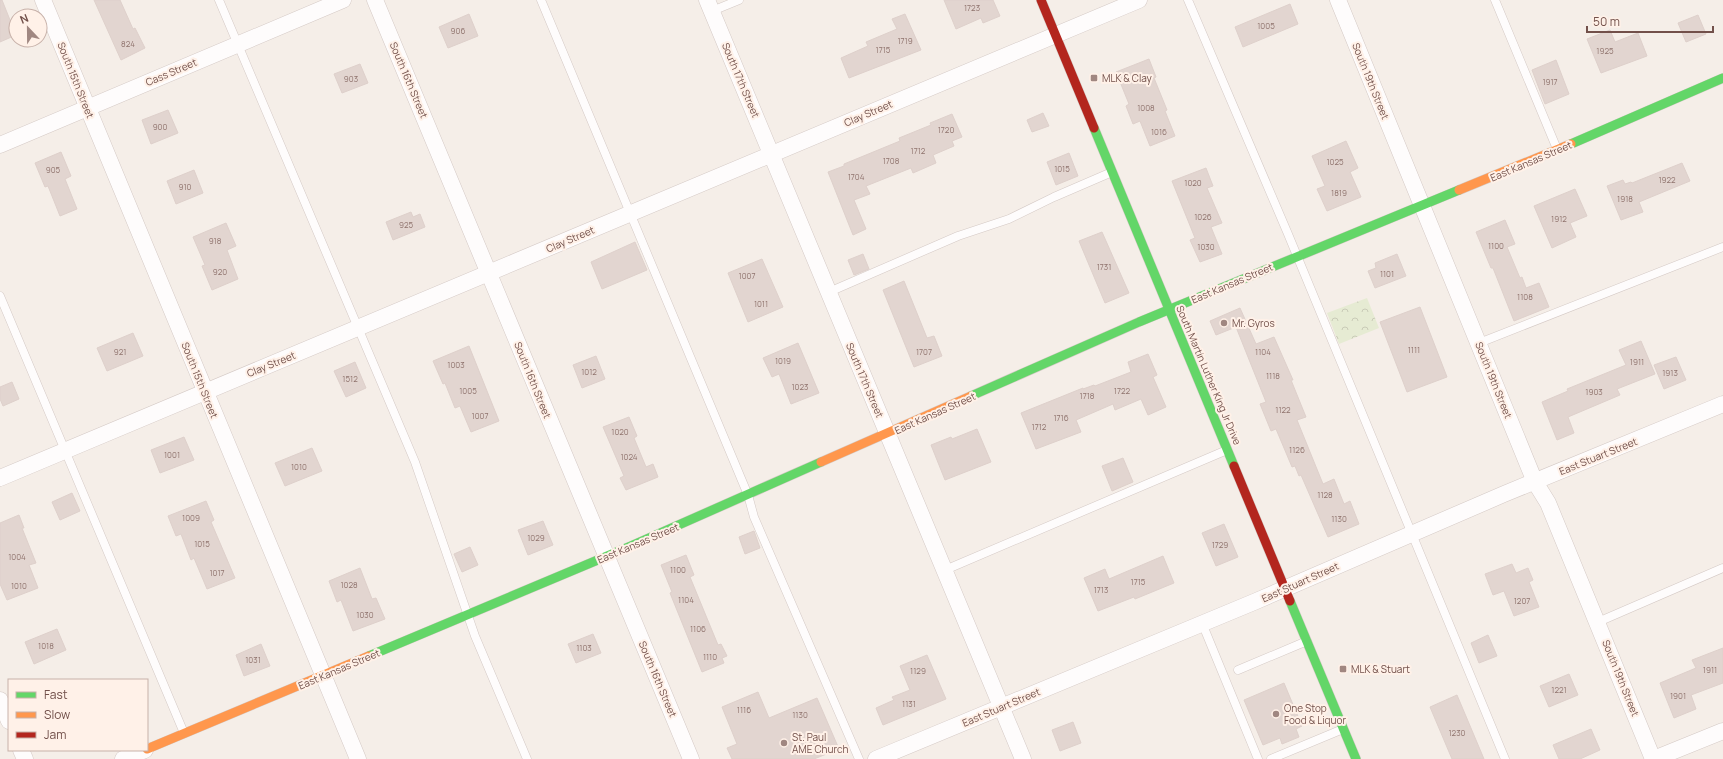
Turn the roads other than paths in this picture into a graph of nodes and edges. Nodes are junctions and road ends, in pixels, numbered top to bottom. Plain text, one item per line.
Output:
1 (43, 0) edge
2 (219, 0) edge
3 (343, 0) edge
4 (375, 0) edge
5 (541, 0) edge
6 (739, 0) edge
7 (1042, 0) edge
8 (1139, 0) edge
9 (1188, 0) edge
10 (1338, 0) edge
11 (1495, 0) edge
12 (709, 5) edge
13 (1056, 35) junction
14 (238, 44) junction
15 (1723, 78) edge
16 (87, 108) junction
17 (0, 144) edge
18 (1558, 150) junction
19 (771, 154) junction
20 (1112, 172) junction
21 (1422, 206) junction
22 (631, 212) junction
23 (1723, 247) edge
24 (1296, 256) junction
25 (489, 273) junction
26 (829, 292) junction
27 (0, 296) edge
28 (1170, 309) junction
29 (357, 328) junction
30 (1479, 344) junction
31 (205, 391) junction
32 (1723, 404) edge
33 (888, 434) junction
34 (1228, 450) junction
35 (64, 451) junction
36 (0, 478) edge
37 (1535, 482) junction
38 (748, 495) junction
39 (1412, 534) junction
40 (606, 556) junction
41 (1723, 568) edge
42 (945, 570) junction
43 (1285, 588) junction
44 (468, 614) junction
45 (1598, 622) junction
46 (1202, 623) junction
47 (1307, 641) junction
48 (1238, 670) dead end
49 (324, 675) junction
50 (0, 700) edge
51 (1001, 707) junction
52 (8, 719) edge
53 (1344, 729) junction
54 (1723, 731) edge
55 (184, 734) junction
56 (148, 749) edge
57 (143, 751) edge
58 (123, 759) edge
59 (358, 759) edge
60 (527, 759) edge
61 (691, 759) edge
62 (859, 759) edge
63 (876, 759) edge
64 (1023, 759) edge
65 (1258, 759) edge
66 (1271, 759) edge
67 (1356, 759) edge
68 (1505, 759) edge
69 (1654, 759) edge

1 - 16 street, South 15th Street
2 - 14 lane
3 - 14 street, Cass Street
4 - 25 street, South 16th Street
5 - 22 lane
6 - 12 lane
7 - 13 street, South Martin Luther King Jr Drive
8 - 13 street, Clay Street
9 - 24 lane
10 - 21 street, South 19th Street
11 - 18 lane
12 - 19 street, South 17th Street
13 - 19 street, Clay Street
13 - 20 street, South Martin Luther King Jr Drive
14 - 16 street, Cass Street
14 - 29 lane
15 - 18 street, East Kansas Street
16 - 17 street, Cass Street
16 - 31 street, South 15th Street
18 - 21 street, East Kansas Street
19 - 22 street, Clay Street
19 - 26 street, South 17th Street
20 - 26 lane
20 - 28 street, South Martin Luther King Jr Drive
21 - 24 street, East Kansas Street
21 - 30 street, South 19th Street
22 - 25 street, Clay Street
22 - 38 lane
23 - 30 lane
24 - 28 street, East Kansas Street
24 - 39 lane
25 - 29 street, Clay Street
25 - 40 street, South 16th Street
26 - 33 street, South 17th Street
27 - 35 lane
28 - 33 street, East Kansas Street
28 - 34 street, South Martin Luther King Jr Drive
29 - 31 street, Clay Street
29 - 44 lane
30 - 37 street, South 19th Street
31 - 35 street, Clay Street
31 - 49 street, South 15th Street
32 - 37 street, East Stuart Street
33 - 38 street, East Kansas Street
33 - 42 street, South 17th Street
34 - 42 lane
34 - 43 street, South Martin Luther King Jr Drive
35 - 36 street, Clay Street
35 - 55 lane
37 - 39 street, East Stuart Street
37 - 45 street, South 19th Street
38 - 40 street, East Kansas Street
38 - 62 lane
39 - 43 street, East Stuart Street
39 - 68 lane
40 - 44 street, East Kansas Street
40 - 61 street, South 16th Street
41 - 45 lane
42 - 51 street, South 17th Street
43 - 46 street, East Stuart Street
43 - 47 street, South Martin Luther King Jr Drive
44 - 49 street, East Kansas Street
44 - 60 lane
45 - 69 street, South 19th Street
46 - 51 street, East Stuart Street
46 - 65 lane
47 - 48 lane
47 - 53 street, South Martin Luther King Jr Drive
49 - 55 street, East Kansas Street
49 - 59 street, South 15th Street
50 - 52 street
51 - 63 street, East Stuart Street
51 - 64 street, South 17th Street
53 - 66 lane
53 - 67 street, South Martin Luther King Jr Drive
54 - 69 street
55 - 56 street, East Kansas Street
57 - 58 street, East Kansas Street

